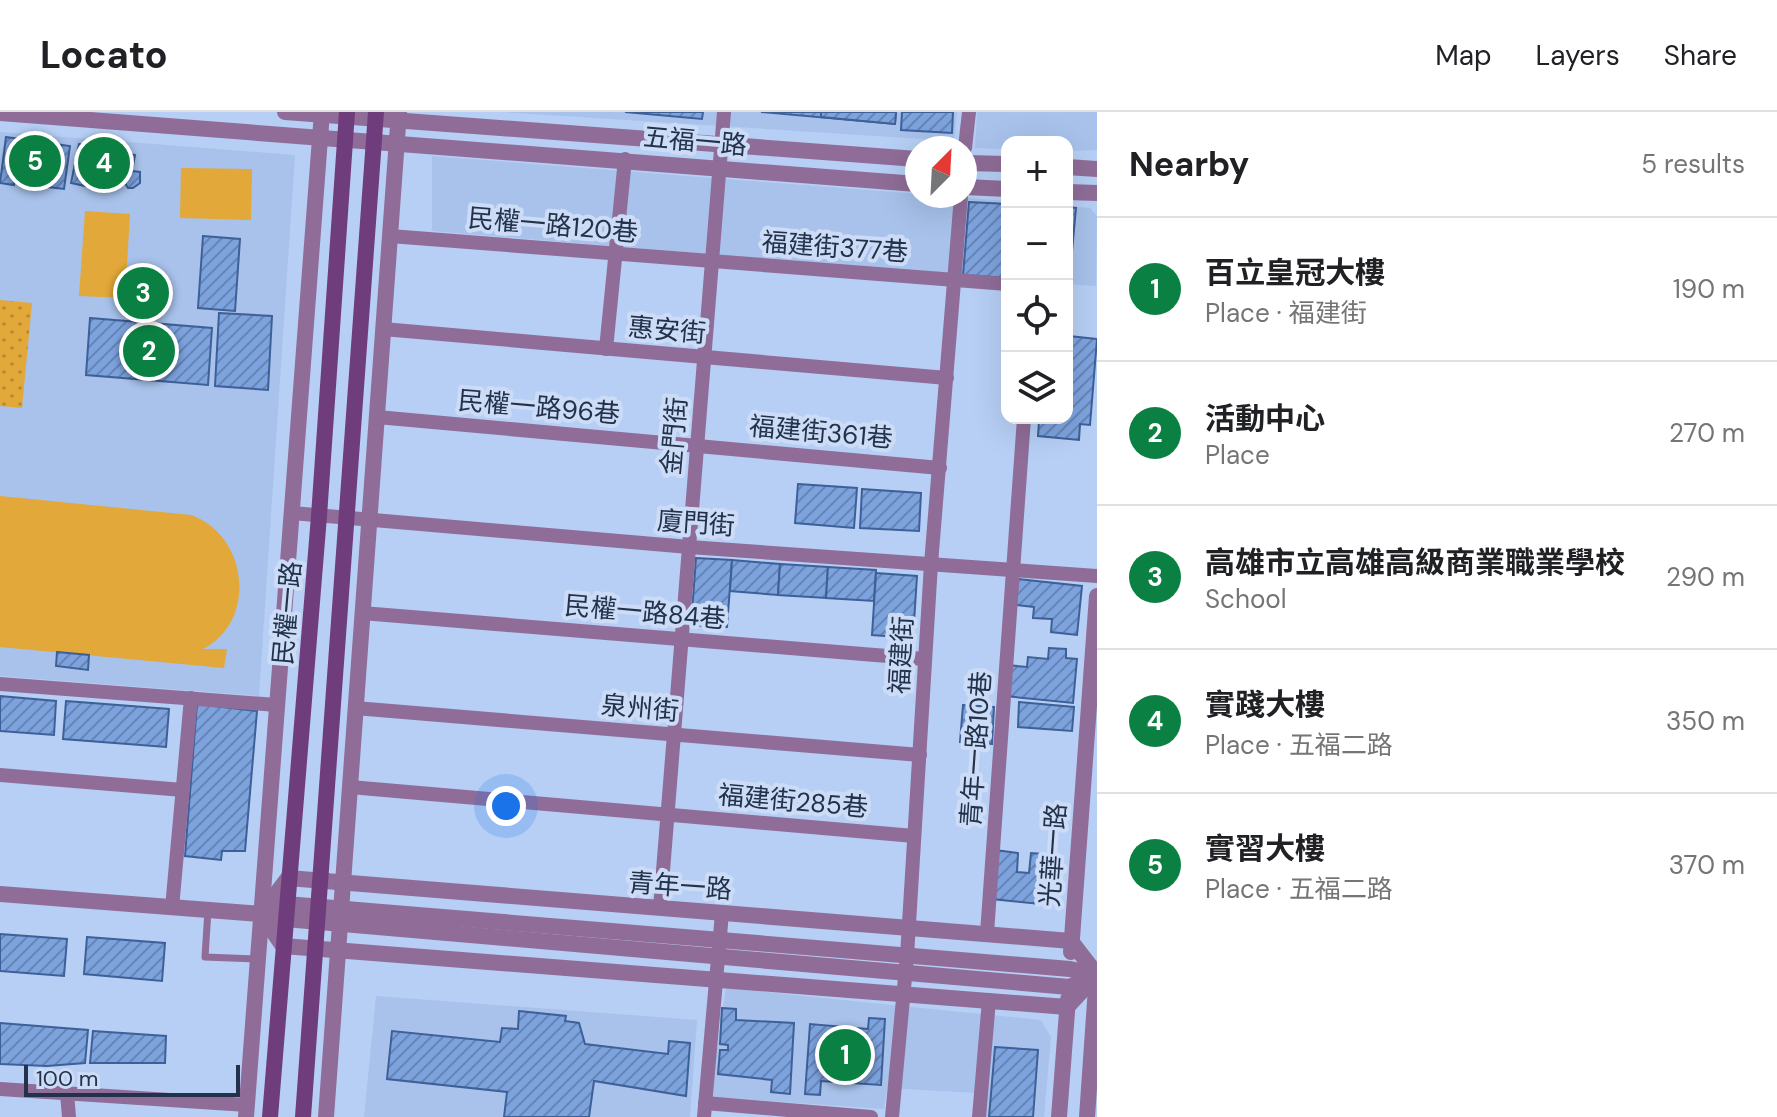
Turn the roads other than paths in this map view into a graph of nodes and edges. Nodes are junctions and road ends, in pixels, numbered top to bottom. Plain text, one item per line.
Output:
1 (285, 112) edge
2 (724, 112) edge
3 (969, 112) edge
4 (0, 113) edge
5 (322, 113) edge
6 (347, 114) edge
7 (376, 115) edge
8 (398, 116) edge
9 (184, 119) edge
10 (966, 136) edge
11 (320, 137) junction
12 (345, 139) junction
13 (374, 141) junction
14 (396, 143) junction
15 (721, 144) junction
16 (905, 158) edge
17 (625, 159) junction
18 (977, 163) edge
19 (1001, 164) edge
20 (1073, 167) edge
21 (719, 168) junction
22 (1097, 169) edge
23 (905, 183) edge
24 (977, 188) edge
25 (1001, 189) edge
26 (1073, 192) edge
27 (1097, 193) edge
28 (960, 208) edge
29 (390, 236) junction
30 (616, 254) junction
31 (712, 262) junction
32 (955, 279) junction
33 (1001, 283) edge
34 (383, 329) junction
35 (606, 349) junction
36 (704, 357) junction
37 (947, 378) junction
38 (377, 417) junction
39 (1024, 424) edge
40 (697, 444) junction
41 (940, 468) junction
42 (292, 513) junction
43 (319, 516) junction
44 (345, 518) junction
45 (369, 519) junction
46 (689, 547) junction
47 (931, 564) junction
48 (1014, 569) junction
49 (1097, 576) edge
50 (1097, 596) edge
51 (362, 613) junction
52 (682, 640) junction
53 (924, 659) junction
54 (0, 684) edge
55 (1094, 689) edge
56 (191, 698) junction
57 (277, 705) junction
58 (355, 708) junction
59 (674, 735) junction
60 (920, 755) junction
61 (0, 775) edge
62 (350, 787) junction
63 (183, 790) junction
64 (668, 814) junction
65 (914, 836) junction
66 (288, 878) junction
67 (321, 881) junction
68 (343, 883) junction
69 (0, 894) edge
70 (550, 900) junction
71 (172, 908) junction
72 (660, 908) junction
73 (208, 910) junction
74 (286, 912) junction
75 (722, 913) junction
76 (261, 914) junction
77 (318, 915) junction
78 (340, 916) junction
79 (909, 928) junction
80 (987, 933) junction
81 (548, 934) junction
82 (1071, 941) junction
83 (283, 946) junction
84 (315, 948) junction
85 (719, 948) junction
86 (338, 950) junction
87 (907, 956) junction
88 (258, 959) junction
89 (545, 966) junction
90 (1070, 969) junction
91 (906, 973) junction
92 (1097, 974) edge
93 (716, 979) junction
94 (1069, 987) junction
95 (904, 994) junction
96 (989, 1000) junction
97 (1067, 1007) junction
98 (0, 1089) edge
99 (67, 1093) junction
100 (705, 1110) edge
101 (247, 1111) edge
102 (69, 1117) edge
103 (270, 1117) edge
104 (303, 1117) edge
105 (326, 1117) edge
106 (871, 1117) edge
107 (892, 1117) edge
108 (979, 1117) edge
109 (1059, 1117) edge
110 (1087, 1117) edge

1 - 5 street, 五福一路
2 - 15 street, 金門街
3 - 10 street
4 - 9 street, 五福一路
5 - 6 street, 五福一路
5 - 11 street, 民權一路
6 - 7 street, 五福一路
6 - 12 main road, 民權一路
7 - 8 street, 五福一路
7 - 13 main road, 民權一路
8 - 14 street
8 - 15 street, 五福一路
9 - 11 street, 五福一路
11 - 12 street, 五福一路
11 - 42 street, 民權一路
12 - 13 street, 五福一路
12 - 43 main road, 民權一路
13 - 14 street, 五福一路
13 - 44 main road, 民權一路
14 - 17 street, 五福一路
14 - 29 street
15 - 16 street, 五福一路
15 - 21 street, 金門街
17 - 21 street, 五福一路
17 - 30 street
18 - 19 street
20 - 22 street
21 - 23 street, 五福一路
21 - 31 street, 金門街
24 - 25 street
26 - 27 street
28 - 32 street, 福建街
29 - 30 street, 民權一路120巷
29 - 34 street
30 - 31 street, 民權一路120巷
30 - 35 street
31 - 32 street, 福建街377巷
31 - 36 street, 金門街
32 - 33 street, 福建街377巷
32 - 37 street, 福建街
34 - 35 street, 惠安街
34 - 38 street
35 - 36 street, 惠安街
36 - 37 street, 惠安街
36 - 40 street, 金門街
37 - 41 street, 福建街
38 - 40 street, 民權一路96巷
38 - 45 street
39 - 48 street, 青年一路10巷
40 - 41 street, 福建街361巷
40 - 46 street, 金門街
41 - 47 street, 福建街
42 - 43 street, 廈門街
42 - 57 street, 民權一路
43 - 44 street, 廈門街
43 - 66 main road, 民權一路
44 - 45 street, 廈門街
44 - 67 main road, 民權一路
45 - 46 street, 廈門街
45 - 51 street
46 - 47 street, 廈門街
46 - 52 street, 金門街
47 - 48 street, 廈門街
47 - 53 street, 福建街
48 - 49 street, 廈門街
48 - 80 street, 青年一路10巷
50 - 55 street, 光華一路
51 - 52 street, 民權一路84巷
51 - 58 street
52 - 53 street, 民權一路84巷
52 - 59 street, 金門街
53 - 60 street, 福建街
54 - 56 street
55 - 82 street, 光華一路
56 - 57 street
56 - 63 street
57 - 76 street, 民權一路
58 - 59 street, 泉州街
58 - 62 street
59 - 60 street, 泉州街
59 - 64 street, 金門街
60 - 65 street, 福建街
61 - 63 street
62 - 64 street, 福建街285巷
62 - 68 street
63 - 71 street
64 - 65 street, 福建街285巷
64 - 72 street, 金門街
65 - 79 street, 福建街
66 - 67 street, 青年一路
66 - 74 main road, 民權一路
66 - 76 street
67 - 68 street, 青年一路
67 - 77 main road, 民權一路
68 - 70 street, 青年一路
68 - 78 street
69 - 71 street, 青年一路
70 - 72 street, 青年一路
70 - 81 street
71 - 73 street, 青年一路
72 - 75 street, 青年一路
73 - 76 street, 青年一路
73 - 88 lane
74 - 76 street, 青年一路
74 - 77 street, 青年一路
74 - 83 main road, 民權一路
75 - 79 street, 青年一路
75 - 85 street
76 - 83 street
76 - 88 street, 民權一路
77 - 78 street, 青年一路
77 - 84 main road, 民權一路
78 - 81 street, 青年一路
78 - 86 street
79 - 80 street, 青年一路
79 - 87 street, 福建街
80 - 82 street, 青年一路
81 - 85 street, 青年一路
81 - 89 street
82 - 90 street, 光華一路
82 - 92 street
83 - 84 street
83 - 103 main road, 民權一路
84 - 86 street
84 - 104 main road, 民權一路
85 - 87 street, 青年一路
85 - 91 street, 青年一路
85 - 93 street
86 - 89 street
86 - 105 street
87 - 90 street, 青年一路
87 - 91 street, 福建街
88 - 101 street, 民權一路
89 - 93 street
90 - 92 street, 青年一路
90 - 94 street, 光華一路
91 - 94 street, 青年一路
91 - 95 street, 福建街
92 - 94 street, 青年一路
92 - 97 street
92 - 110 street
93 - 95 street
93 - 100 street
94 - 97 street, 光華一路
95 - 96 street
95 - 107 street, 福建街
96 - 97 street
96 - 108 street
97 - 109 street, 光華一路
98 - 99 street
99 - 101 street
99 - 102 street
100 - 106 street

